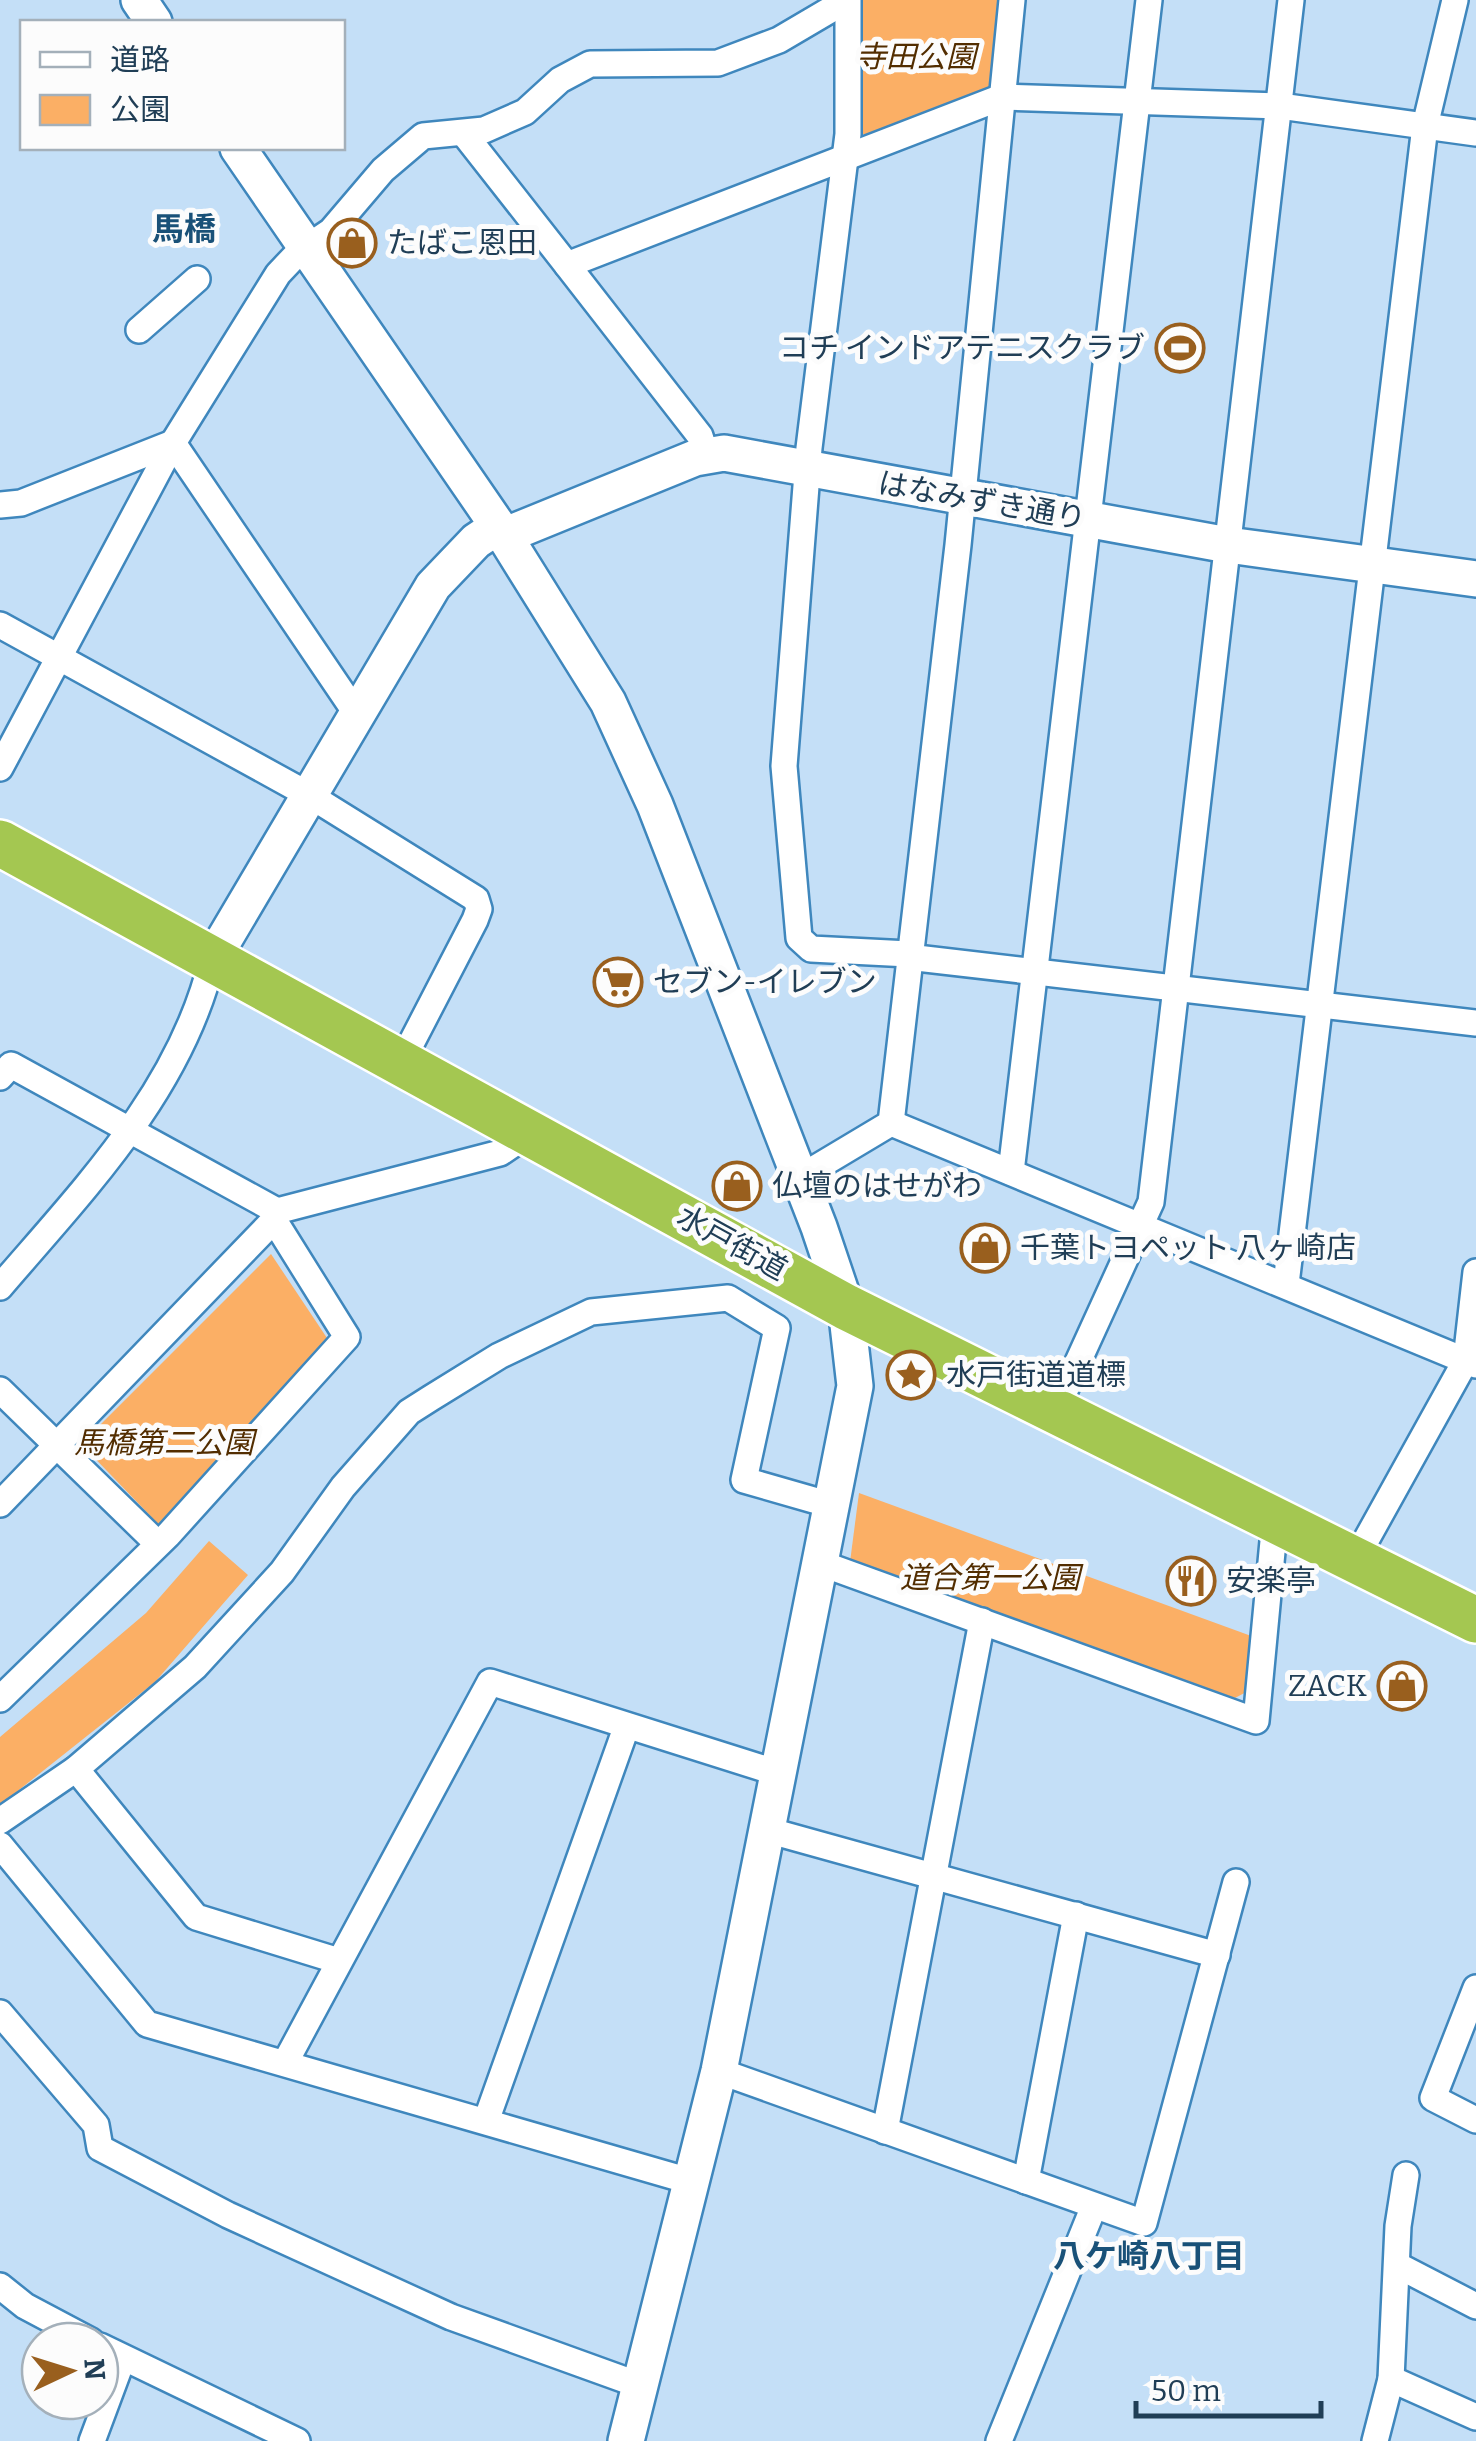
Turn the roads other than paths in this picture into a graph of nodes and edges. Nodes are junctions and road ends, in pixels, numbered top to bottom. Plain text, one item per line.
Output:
1 (848, 0) edge
2 (1012, 0) edge
3 (1149, 0) edge
4 (1291, 0) edge
5 (1456, 0) edge
6 (1002, 97) junction
7 (1137, 98) junction
8 (1280, 106) junction
9 (1424, 126) junction
10 (1476, 133) edge
11 (465, 135) junction
12 (239, 150) edge
13 (844, 159) junction
14 (308, 246) junction
15 (567, 265) junction
16 (197, 279) dead end
17 (139, 330) dead end
18 (172, 443) junction
19 (706, 455) junction
20 (808, 469) junction
21 (962, 498) junction
22 (0, 505) edge
23 (1088, 520) junction
24 (502, 532) junction
25 (1228, 545) junction
26 (1370, 565) junction
27 (1476, 579) edge
28 (0, 624) edge
29 (60, 657) junction
30 (356, 713) junction
31 (0, 768) edge
32 (309, 795) junction
33 (0, 843) edge
34 (909, 955) junction
35 (212, 960) junction
36 (1035, 969) junction
37 (1175, 986) junction
38 (1320, 1003) junction
39 (1476, 1023) edge
40 (402, 1061) junction
41 (4, 1067) edge
42 (891, 1123) junction
43 (133, 1132) junction
44 (531, 1132) junction
45 (1011, 1172) junction
46 (800, 1178) junction
47 (275, 1216) junction
48 (1141, 1228) junction
49 (1476, 1272) edge
50 (1286, 1284) junction
51 (0, 1287) edge
52 (846, 1306) junction
53 (1471, 1362) edge
54 (0, 1390) edge
55 (1056, 1410) junction
56 (58, 1447) junction
57 (0, 1504) edge
58 (832, 1505) junction
59 (1275, 1520) junction
60 (156, 1542) junction
61 (1355, 1560) junction
62 (820, 1563) junction
63 (1476, 1620) edge
64 (982, 1621) junction
65 (0, 1698) edge
66 (626, 1728) junction
67 (76, 1770) junction
68 (778, 1773) junction
69 (0, 1820) edge
70 (767, 1830) junction
71 (0, 1845) edge
72 (935, 1875) junction
73 (1236, 1882) dead end
74 (1076, 1915) junction
75 (1217, 1955) junction
76 (339, 1961) junction
77 (1476, 1988) edge
78 (0, 2012) edge
79 (285, 2063) junction
80 (718, 2072) junction
81 (1476, 2120) edge
82 (486, 2121) junction
83 (884, 2131) junction
84 (1406, 2175) dead end
85 (1026, 2181) junction
86 (692, 2182) junction
87 (1094, 2206) junction
88 (1398, 2265) junction
89 (0, 2286) edge
90 (1476, 2306) edge
91 (53, 2321) edge
92 (120, 2356) edge
93 (1391, 2379) junction
94 (642, 2386) junction
95 (1476, 2417) edge
96 (296, 2441) edge
97 (626, 2441) edge
98 (999, 2441) edge
99 (1376, 2441) edge

1 - 11 street
1 - 13 street
2 - 6 street
3 - 7 street
4 - 8 street
5 - 9 street
6 - 7 street
6 - 13 street
6 - 21 street
7 - 8 street
7 - 23 street
8 - 9 street
8 - 25 street
9 - 10 street
9 - 26 street
11 - 14 street
11 - 15 street
12 - 14 street
13 - 15 street
13 - 20 street
14 - 18 street
14 - 24 street
15 - 19 street
16 - 17 street
18 - 22 street
18 - 29 street
18 - 30 street
19 - 20 street, はなみずき通り
19 - 24 street, はなみずき通り
20 - 21 street, はなみずき通り
20 - 34 street
21 - 23 street, はなみずき通り
21 - 34 street
23 - 25 street, はなみずき通り
23 - 36 street
24 - 30 street, はなみずき通り
24 - 46 street
25 - 26 street, はなみずき通り
25 - 37 street
26 - 27 street, はなみずき通り
26 - 38 street
28 - 29 street
29 - 31 street
29 - 32 street
30 - 32 street, はなみずき通り
32 - 35 street, はなみずき通り
32 - 40 street
33 - 35 highway, 水戸街道
34 - 36 street
34 - 42 street
35 - 40 highway, 水戸街道
35 - 43 street
36 - 37 street
36 - 45 street
37 - 38 street
37 - 48 street
38 - 39 street
38 - 50 street
40 - 44 highway, 水戸街道
41 - 43 street
42 - 45 street
42 - 46 street
43 - 47 street
43 - 51 street
44 - 47 street
44 - 52 highway, 水戸街道
45 - 48 street
46 - 52 street
47 - 56 street
47 - 60 street
48 - 50 street
48 - 55 street
49 - 53 street
50 - 53 street
52 - 55 highway, 水戸街道
52 - 58 street
53 - 61 street
54 - 56 street
55 - 59 highway, 水戸街道
56 - 57 street
56 - 60 street
58 - 62 street
58 - 67 street
59 - 61 highway, 水戸街道
59 - 64 street
60 - 65 street
61 - 63 highway, 水戸街道
62 - 64 street
62 - 68 street
64 - 72 street
66 - 68 street
66 - 76 street
66 - 82 street
67 - 69 street
67 - 76 street
68 - 70 street
70 - 72 street
70 - 80 street
71 - 79 street
72 - 74 street
72 - 83 street
73 - 75 street
74 - 75 street
74 - 85 street
75 - 87 street
76 - 79 street
77 - 81 street
78 - 94 street
79 - 82 street
80 - 83 street
80 - 86 street
82 - 86 street
83 - 85 street
84 - 88 street
85 - 87 street
86 - 94 street
87 - 98 street
88 - 90 street
88 - 93 street
89 - 91 street
92 - 96 street
93 - 95 street
93 - 99 street
94 - 97 street

